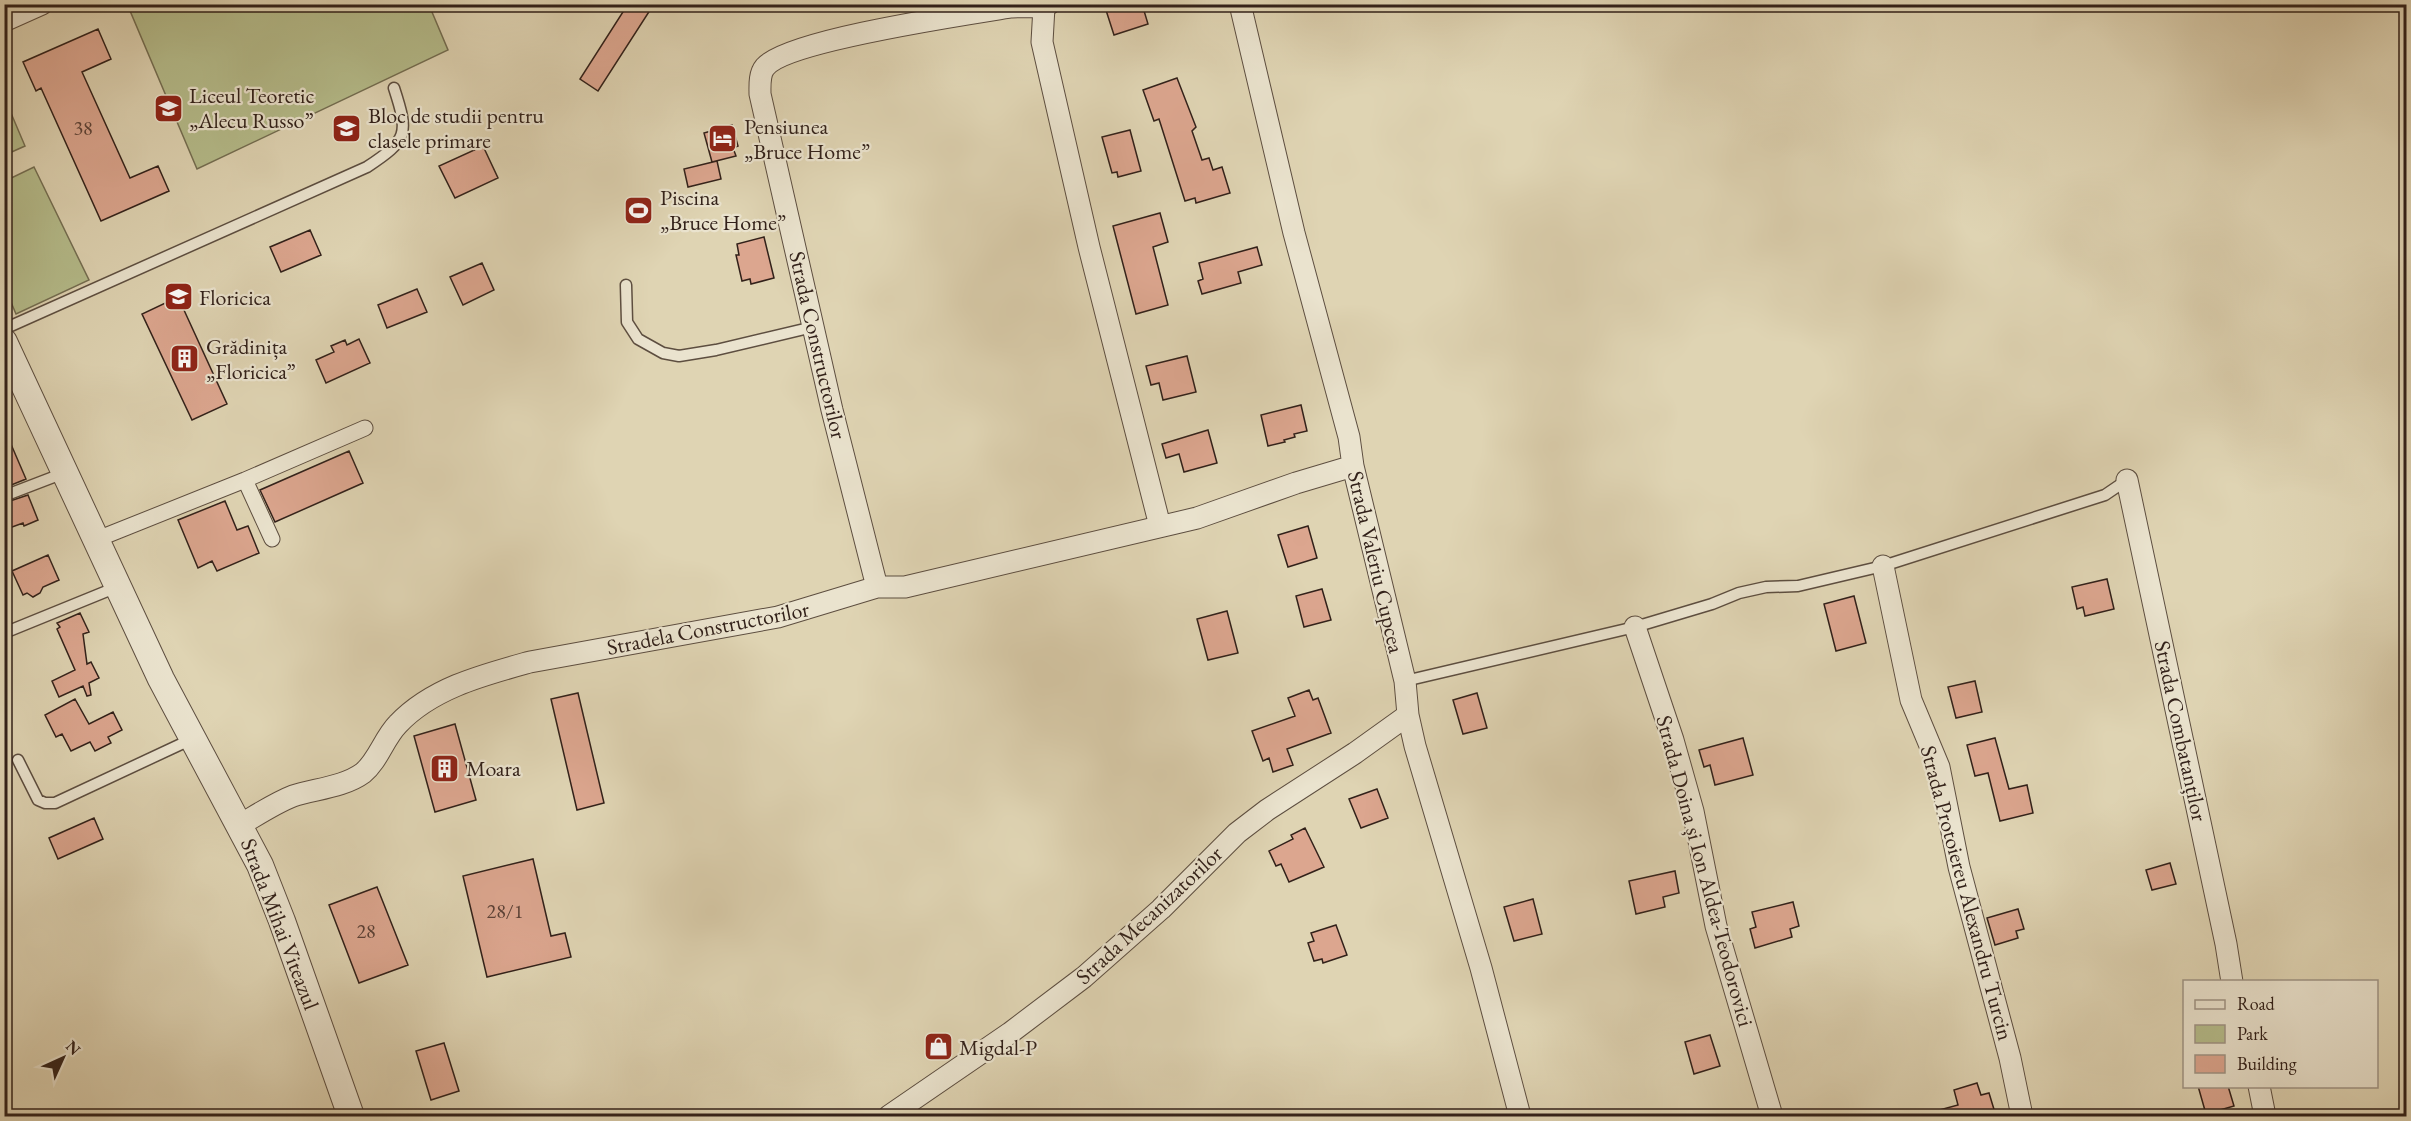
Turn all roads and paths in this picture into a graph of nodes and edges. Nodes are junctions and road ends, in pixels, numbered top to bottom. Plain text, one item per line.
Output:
1 (42, 4) edge
2 (1240, 4) edge
3 (1046, 6) edge
4 (4, 21) edge
5 (394, 88) dead end
6 (626, 285) dead end
7 (813, 327) junction
8 (4, 329) edge
9 (7, 355) edge
10 (365, 428) dead end
11 (1353, 466) junction
12 (64, 472) junction
13 (245, 480) junction
14 (2127, 480) joint
15 (4, 496) edge
16 (1160, 526) junction
17 (272, 539) dead end
18 (95, 540) junction
19 (1883, 566) junction
20 (117, 587) junction
21 (877, 587) junction
22 (1635, 627) junction
23 (4, 633) edge
24 (1405, 681) junction
25 (1408, 715) junction
26 (192, 739) junction
27 (18, 760) dead end
28 (240, 825) junction
29 (2232, 980) edge
30 (2259, 1088) edge
31 (351, 1116) edge
32 (889, 1116) edge
33 (1520, 1116) edge
34 (1772, 1116) edge
35 (2022, 1116) edge
36 (2265, 1116) edge

1 - 4 street
2 - 11 street, Strada Valeriu Cupcea
3 - 7 street, Strada Constructorilor
3 - 16 street, Strada Constructorilor
5 - 8 lane
6 - 7 lane
7 - 21 street, Strada Constructorilor
9 - 12 street, Strada Mihai Viteazul
10 - 13 street
11 - 16 street, Stradela Constructorilor
11 - 24 street, Strada Valeriu Cupcea
12 - 15 lane
12 - 18 street, Strada Mihai Viteazul
13 - 17 street
13 - 18 street
14 - 19 lane
14 - 29 street, Strada Combatanților
16 - 21 street, Stradela Constructorilor
18 - 20 street, Strada Mihai Viteazul
19 - 22 lane
19 - 35 street, Strada Protoiereu Alexandru Turcin
20 - 23 lane
20 - 26 street, Strada Mihai Viteazul
21 - 28 street, Stradela Constructorilor
22 - 24 lane
22 - 34 street, Strada Doina și Ion Aldea-Teodorovici
24 - 25 street, Strada Valeriu Cupcea
25 - 32 street, Strada Mecanizatorilor
25 - 33 street, Strada Valeriu Cupcea
26 - 27 lane
26 - 28 street, Strada Mihai Viteazul
28 - 31 street, Strada Mihai Viteazul
30 - 36 street

